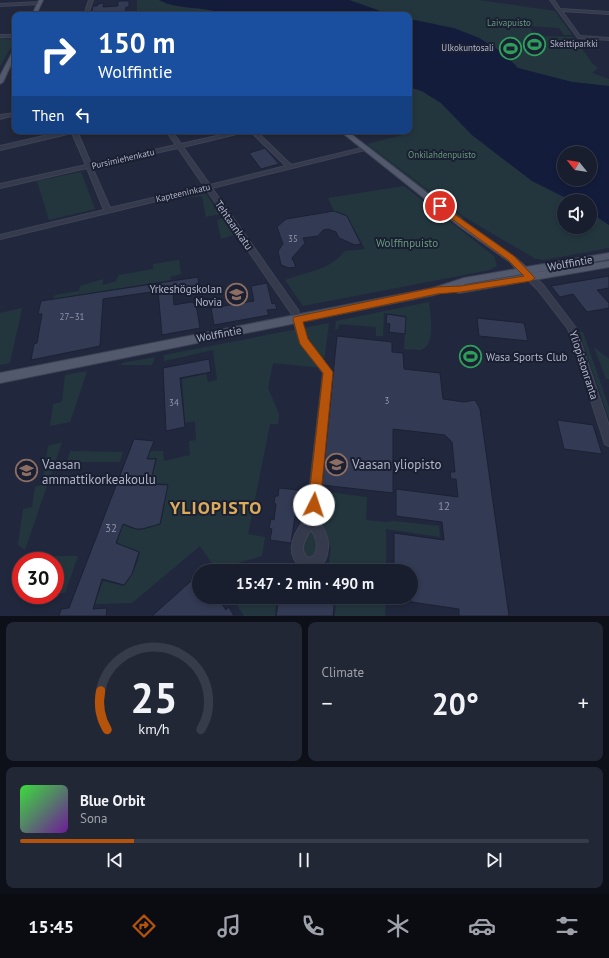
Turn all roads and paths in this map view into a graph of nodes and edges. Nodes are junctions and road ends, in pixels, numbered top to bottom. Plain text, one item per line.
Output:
1 (91, 0) edge
2 (552, 0) edge
3 (41, 2) edge
4 (0, 5) edge
5 (559, 10) junction
6 (36, 12) edge
7 (87, 12) edge
8 (609, 13) edge
9 (0, 36) edge
10 (12, 36) edge
11 (609, 39) edge
12 (12, 57) edge
13 (0, 82) edge
14 (12, 115) edge
15 (0, 117) edge
16 (61, 134) edge
17 (75, 134) edge
18 (171, 134) edge
19 (233, 134) edge
20 (256, 134) edge
21 (346, 134) edge
22 (179, 146) junction
23 (0, 148) edge
24 (366, 149) junction
25 (89, 166) junction
26 (290, 167) junction
27 (0, 186) edge
28 (208, 187) junction
29 (108, 211) junction
30 (0, 237) edge
31 (609, 256) edge
32 (609, 264) edge
33 (524, 271) junction
34 (531, 278) junction
35 (437, 290) junction
36 (298, 319) junction
37 (0, 378) edge
38 (609, 441) edge
39 (311, 522) dead end

1 - 7 street
2 - 5 street
3 - 4 street
3 - 6 main road
5 - 8 street
5 - 11 street
9 - 10 street
12 - 13 main road
14 - 15 street
16 - 23 street
17 - 25 street
18 - 22 street, Tehtaankatu
19 - 22 street, Pursimiehenkatu
20 - 26 street
21 - 24 main road
22 - 25 street, Pursimiehenkatu
22 - 28 street, Tehtaankatu
24 - 26 street, Kapteeninkatu
24 - 33 main road
25 - 27 street, Pursimiehenkatu
25 - 29 street
26 - 28 street, Kapteeninkatu
28 - 29 street, Kapteeninkatu
28 - 36 street, Tehtaankatu
29 - 30 street, Kapteeninkatu
31 - 33 main road, Wolffintie
32 - 34 main road, Wolffintie
33 - 34 main road
33 - 35 main road, Wolffintie
34 - 35 main road, Wolffintie
34 - 38 street, Yliopistonranta
35 - 36 main road, Wolffintie
36 - 37 main road, Wolffintie
36 - 39 street, Tehtaankatu

